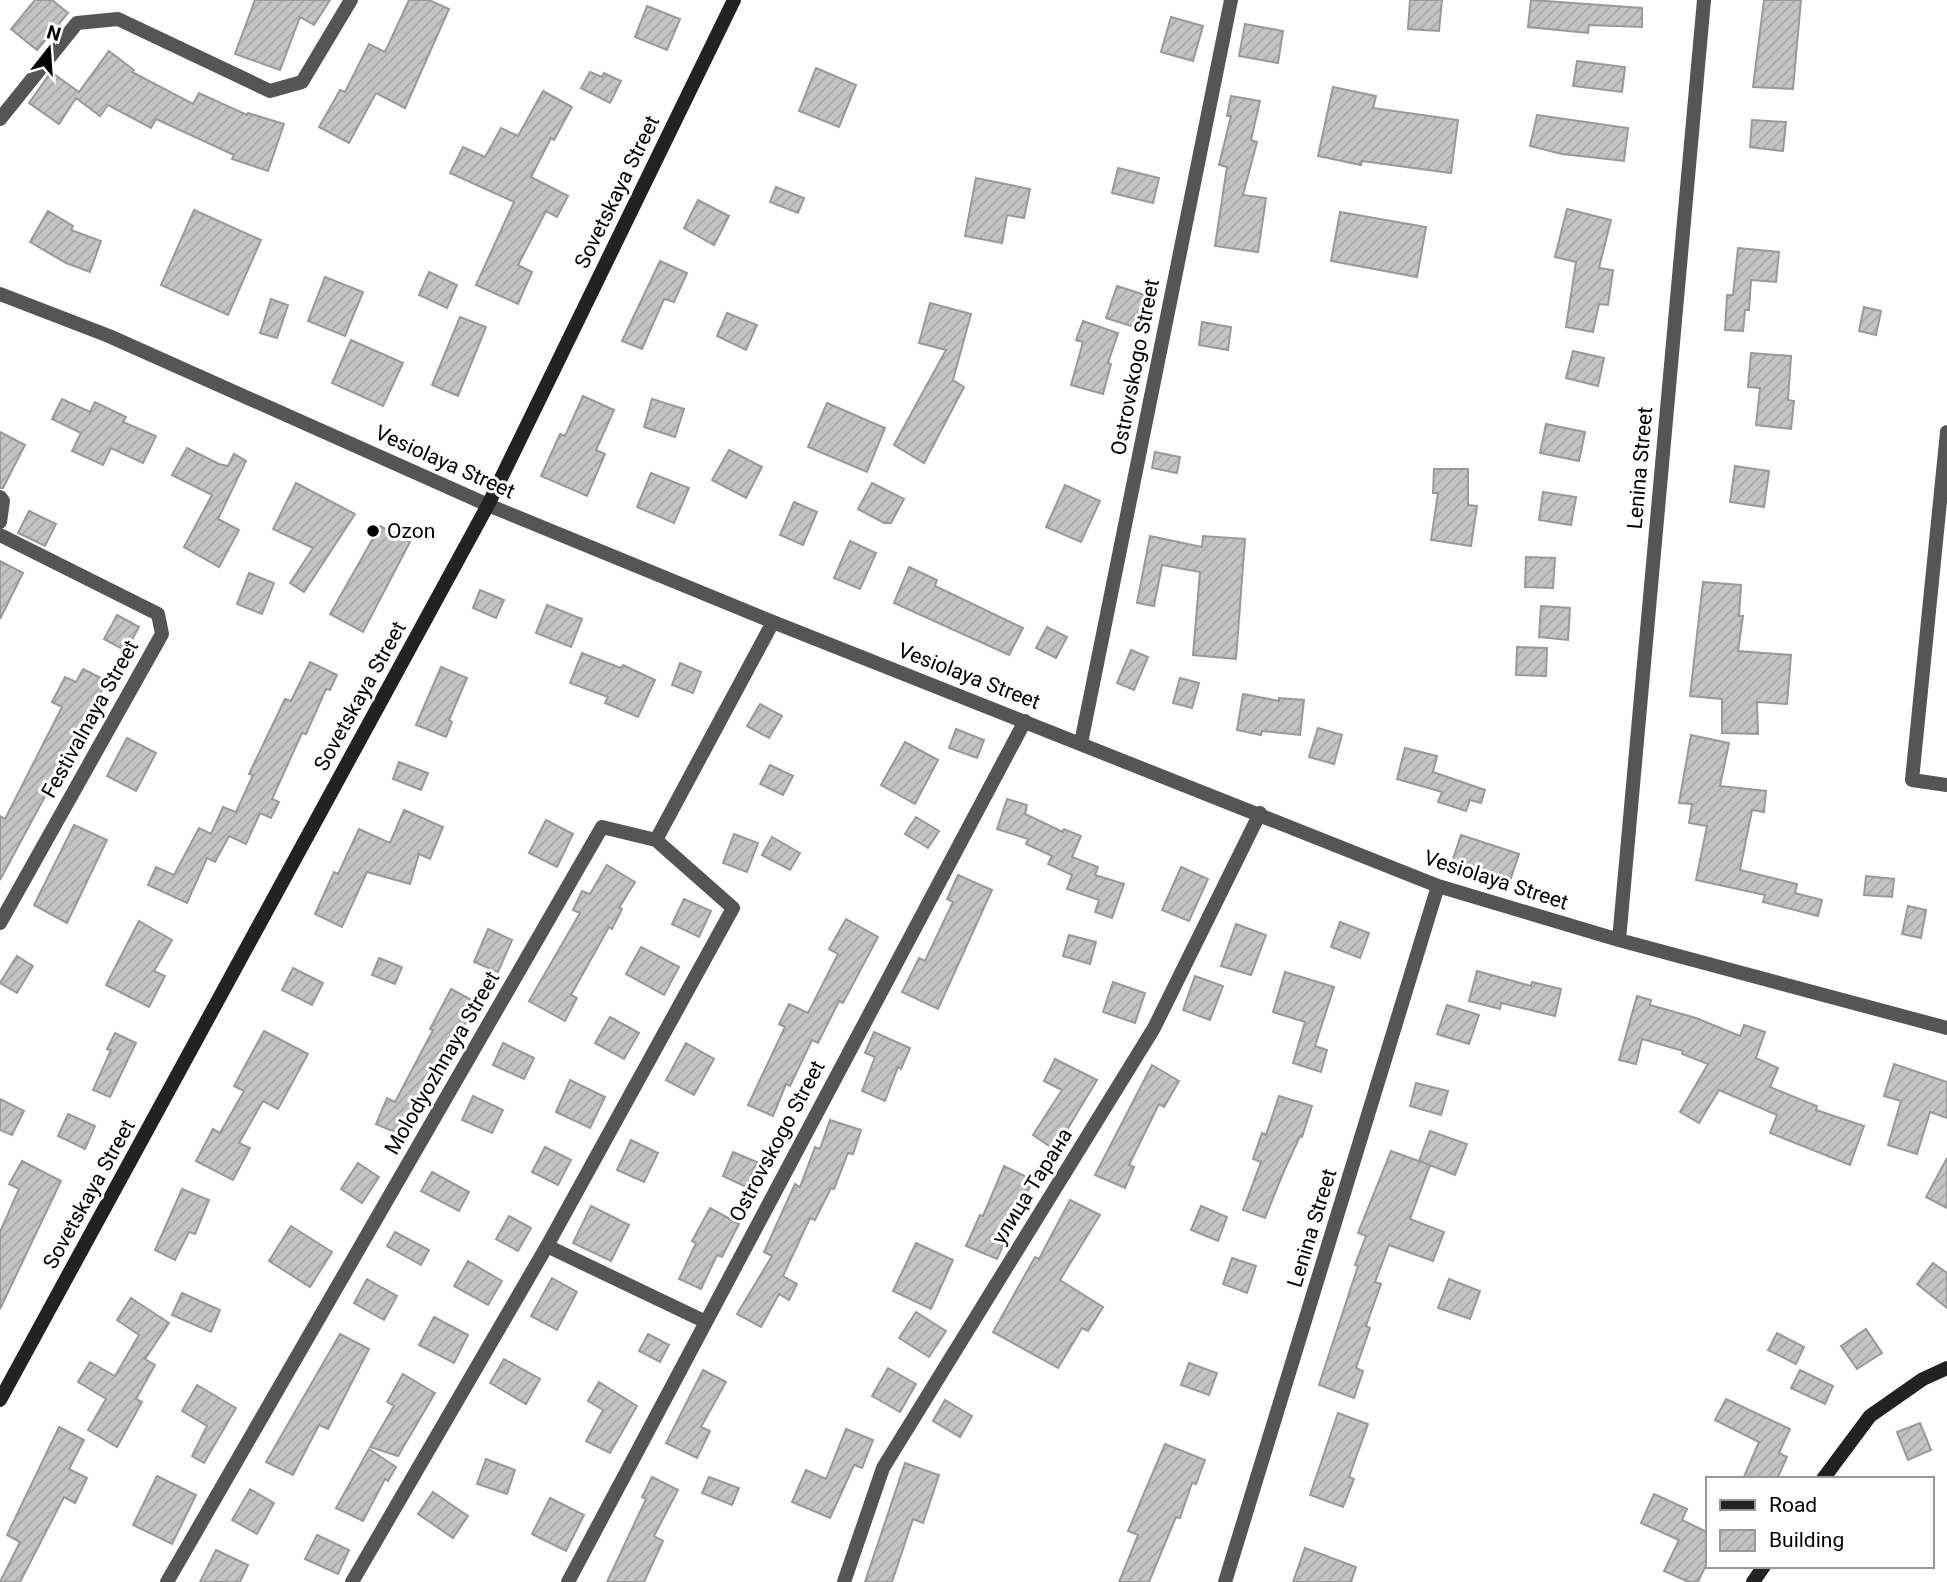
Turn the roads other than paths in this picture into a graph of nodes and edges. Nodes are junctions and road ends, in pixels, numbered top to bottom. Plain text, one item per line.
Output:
1 (351, 0) edge
2 (734, 0) edge
3 (1231, 0) edge
4 (1704, 0) edge
5 (0, 119) edge
6 (0, 295) edge
7 (1947, 432) edge
8 (0, 496) edge
9 (488, 505) junction
10 (0, 522) edge
11 (0, 536) edge
12 (773, 622) junction
13 (1025, 721) junction
14 (1081, 743) junction
15 (1947, 785) edge
16 (1260, 813) junction
17 (656, 840) junction
18 (1438, 886) junction
19 (0, 923) edge
20 (1619, 940) junction
21 (1947, 1028) edge
22 (547, 1246) junction
23 (706, 1322) junction
24 (1947, 1368) edge
25 (0, 1400) edge
26 (1824, 1477) edge
27 (167, 1582) edge
28 (352, 1582) edge
29 (568, 1582) edge
30 (844, 1582) edge
31 (1225, 1582) edge

1 - 5 street
2 - 9 main road, Sovetskaya Street
3 - 14 street, Ostrovskogo Street
4 - 20 street, Lenina Street
6 - 9 street, Vesiolaya Street
7 - 15 street
8 - 10 street
9 - 12 street, Vesiolaya Street
9 - 25 main road, Sovetskaya Street
11 - 19 street, Festivalnaya Street
12 - 13 street, Vesiolaya Street
12 - 17 street
13 - 14 street, Vesiolaya Street
13 - 23 street, Ostrovskogo Street
14 - 16 street, Vesiolaya Street
16 - 18 street, Vesiolaya Street
16 - 30 street, улица Тарана
17 - 22 street
17 - 27 street, Molodyozhnaya Street
18 - 20 street, Vesiolaya Street
18 - 31 street, Lenina Street
20 - 21 street, Vesiolaya Street
22 - 23 street
22 - 28 street
23 - 29 street, Ostrovskogo Street
24 - 26 main road

